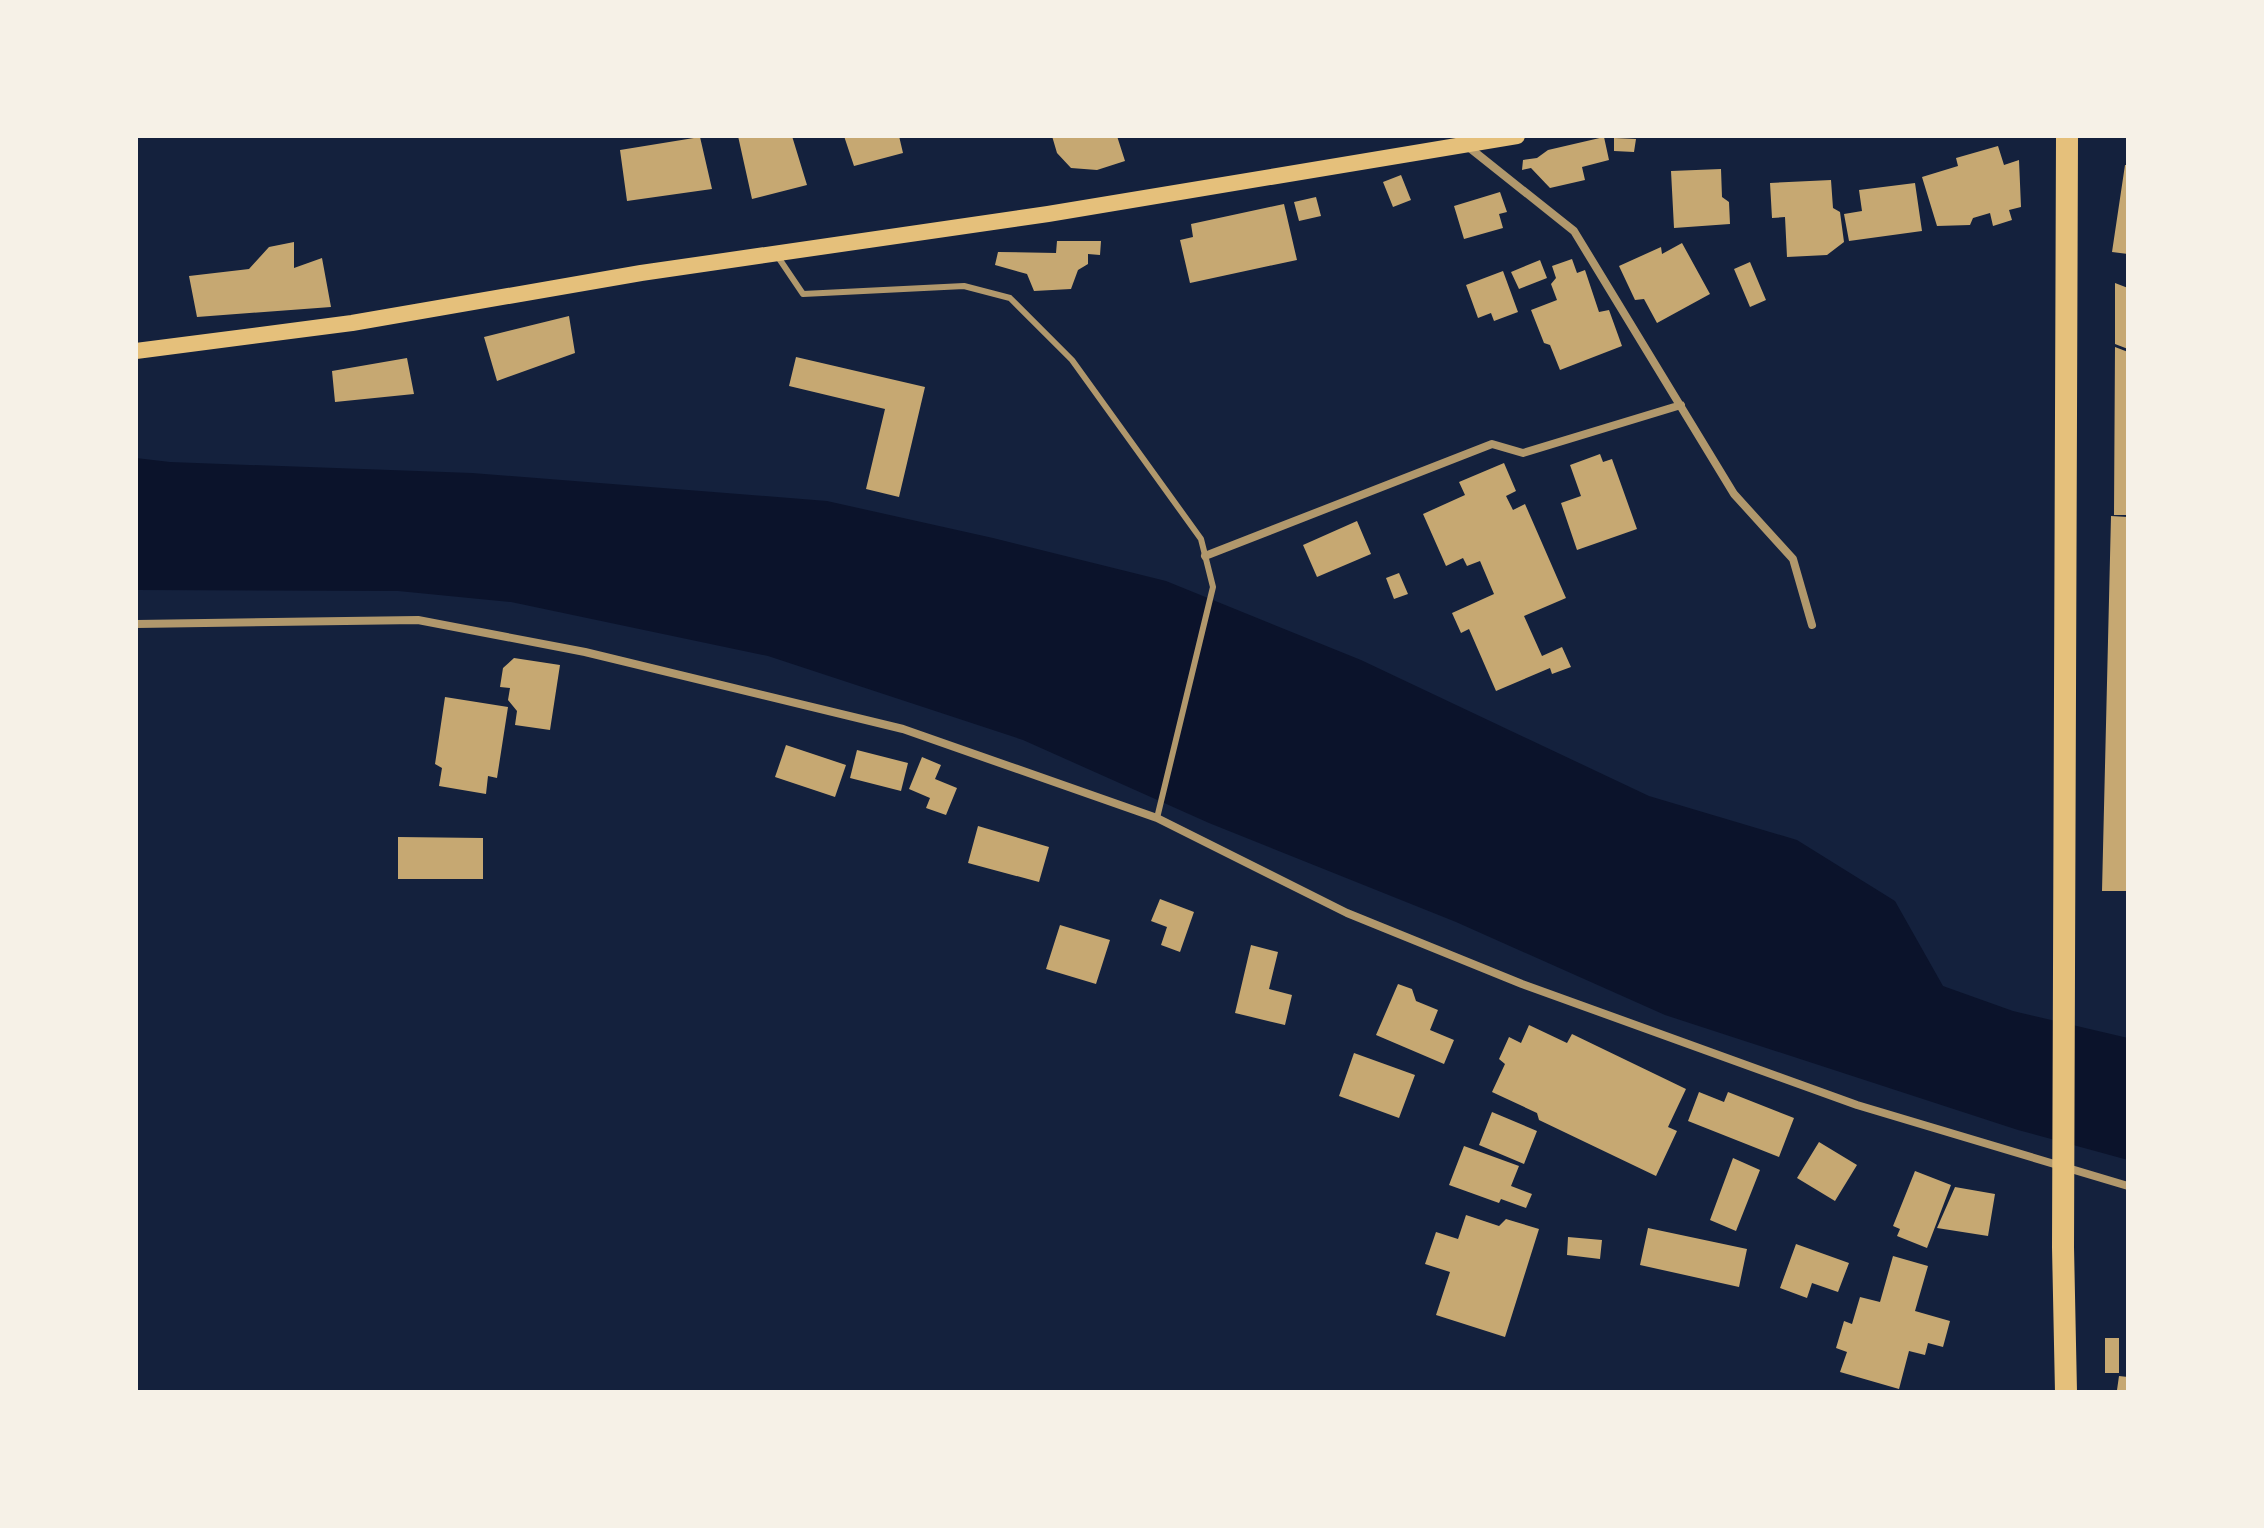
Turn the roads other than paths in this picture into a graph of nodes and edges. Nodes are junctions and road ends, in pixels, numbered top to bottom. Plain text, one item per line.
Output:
1 (1517, 136) edge
2 (2067, 136) edge
3 (1465, 145) junction
4 (776, 254) junction
5 (136, 351) edge
6 (1681, 405) junction
7 (1205, 556) junction
8 (136, 624) edge
9 (1812, 625) dead end
10 (1157, 818) junction
11 (2128, 1186) edge
12 (2066, 1392) edge

1 - 3 main road
2 - 12 highway
3 - 4 main road
3 - 6 street
4 - 5 main road
4 - 7 lane
6 - 7 street
6 - 9 street
7 - 10 lane
8 - 10 street
10 - 11 street

